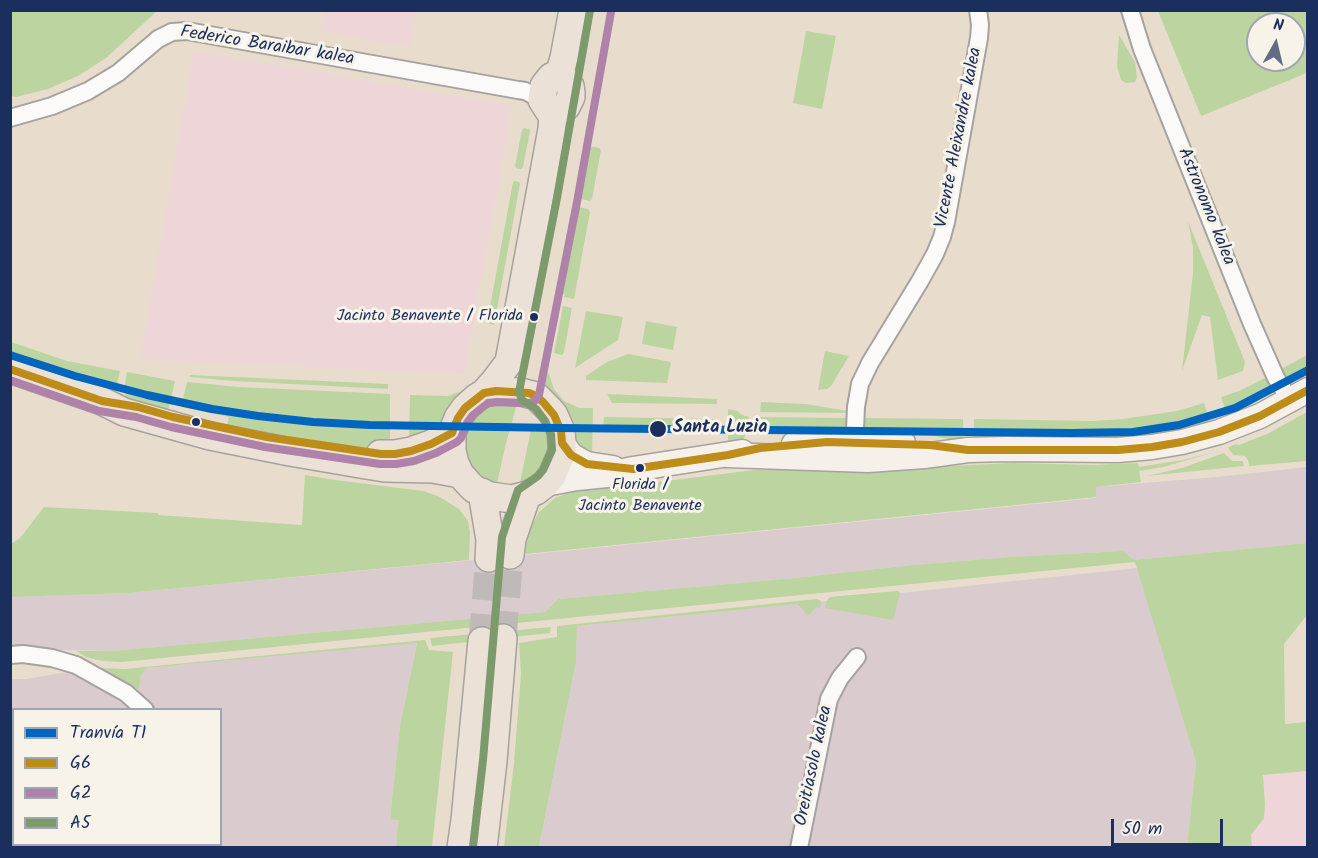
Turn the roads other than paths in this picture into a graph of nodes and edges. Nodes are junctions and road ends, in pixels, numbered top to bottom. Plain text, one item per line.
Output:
1 (573, 10) edge
2 (978, 10) edge
3 (1130, 10) edge
4 (547, 106) junction
5 (10, 118) edge
6 (509, 362) junction
7 (10, 369) edge
8 (484, 393) junction
9 (526, 393) junction
10 (1299, 395) edge
11 (102, 400) junction
12 (452, 433) junction
13 (562, 443) junction
14 (854, 451) junction
15 (633, 469) junction
16 (460, 474) junction
17 (536, 490) junction
18 (482, 492) junction
19 (10, 655) edge
20 (857, 657) dead end
21 (10, 666) edge
22 (143, 708) edge
23 (144, 708) edge
24 (461, 848) edge
25 (483, 848) edge
26 (799, 848) edge

1 - 4 main road
2 - 14 street, Vicente Aleixandre kalea
3 - 10 street, Astronomo kalea
4 - 5 street, Federico Baraibar kalea
4 - 6 main road
6 - 8 main road
6 - 9 main road
7 - 11 main road
8 - 9 main road
8 - 12 main road
9 - 13 main road
10 - 14 main road
11 - 12 main road
11 - 16 main road
12 - 16 main road
13 - 15 main road
13 - 17 main road
14 - 15 main road
15 - 17 main road
16 - 18 main road
17 - 18 main road
17 - 18 main road
19 - 23 street
20 - 26 street, Oreitiasolo kalea
21 - 22 street
24 - 25 main road

